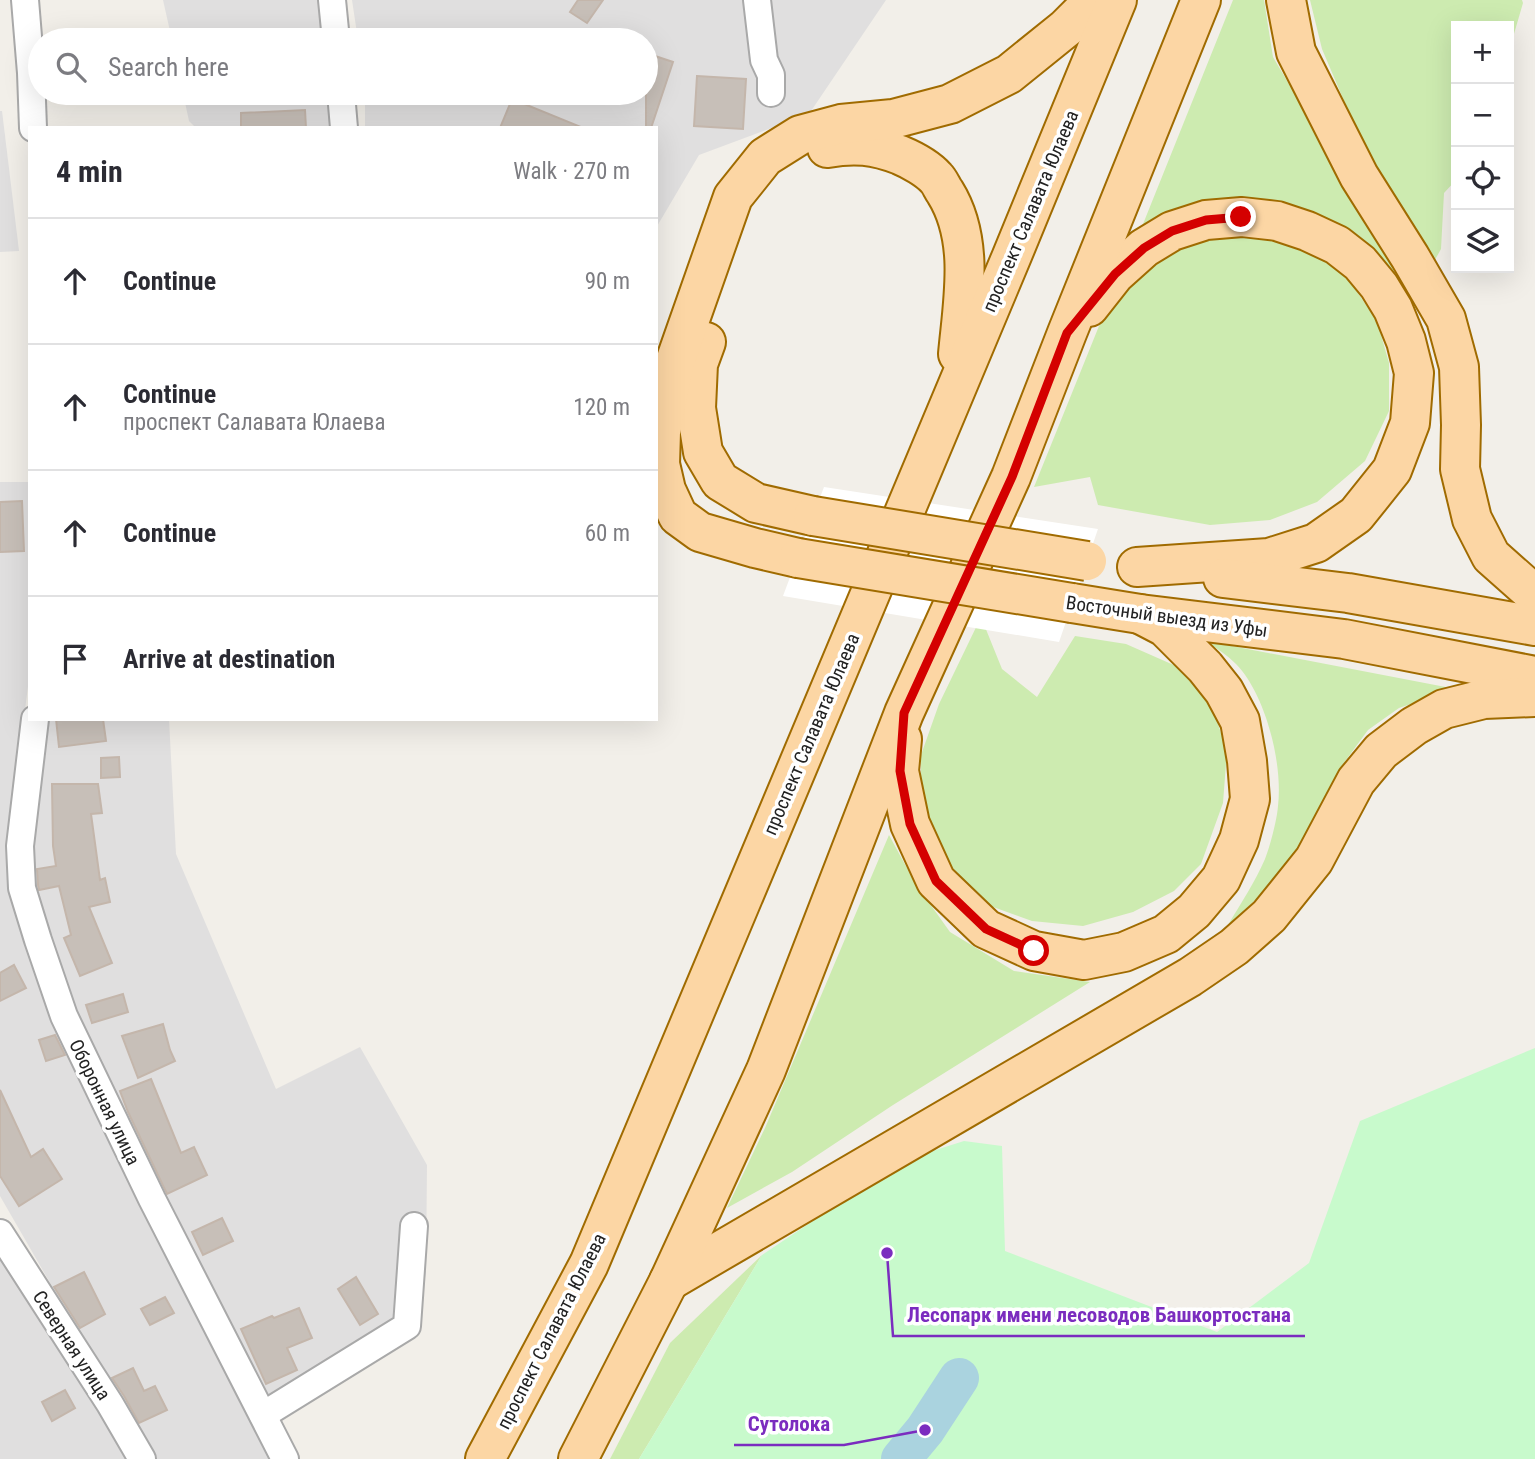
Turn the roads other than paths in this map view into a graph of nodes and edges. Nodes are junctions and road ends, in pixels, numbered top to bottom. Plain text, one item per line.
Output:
1 (25, 0) edge
2 (332, 0) edge
3 (757, 0) edge
4 (1094, 0) edge
5 (1117, 0) edge
6 (1201, 0) edge
7 (1286, 0) edge
8 (335, 28) edge
9 (28, 36) edge
10 (771, 93) dead end
11 (32, 105) edge
12 (342, 105) edge
13 (33, 126) edge
14 (344, 126) edge
15 (1067, 333) junction
16 (953, 396) junction
17 (1137, 567) junction
18 (1535, 595) edge
19 (1140, 614) junction
20 (1535, 626) edge
21 (1535, 676) edge
22 (1535, 697) edge
23 (904, 713) junction
24 (35, 721) edge
25 (414, 1226) dead end
26 (0, 1233) edge
27 (669, 1281) junction
28 (263, 1415) junction
29 (142, 1459) edge
30 (285, 1459) edge
31 (485, 1459) edge
32 (578, 1459) edge

1 - 9 street
2 - 8 street
3 - 10 street
4 - 19 main road, Восточный выезд из Уфы, bridge
5 - 16 main road, проспект Салавата Юлаева
6 - 15 main road
7 - 18 main road
11 - 13 street
12 - 14 street
15 - 17 main road
15 - 23 main road
16 - 17 main road, bridge
16 - 31 main road, проспект Салавата Юлаева
17 - 20 main road
19 - 21 main road, Восточный выезд из Уфы
19 - 23 main road
22 - 27 main road
23 - 27 main road
24 - 28 street, Оборонная улица
25 - 28 street
26 - 29 street, Северная улица
27 - 32 main road
28 - 30 street, Оборонная улица

